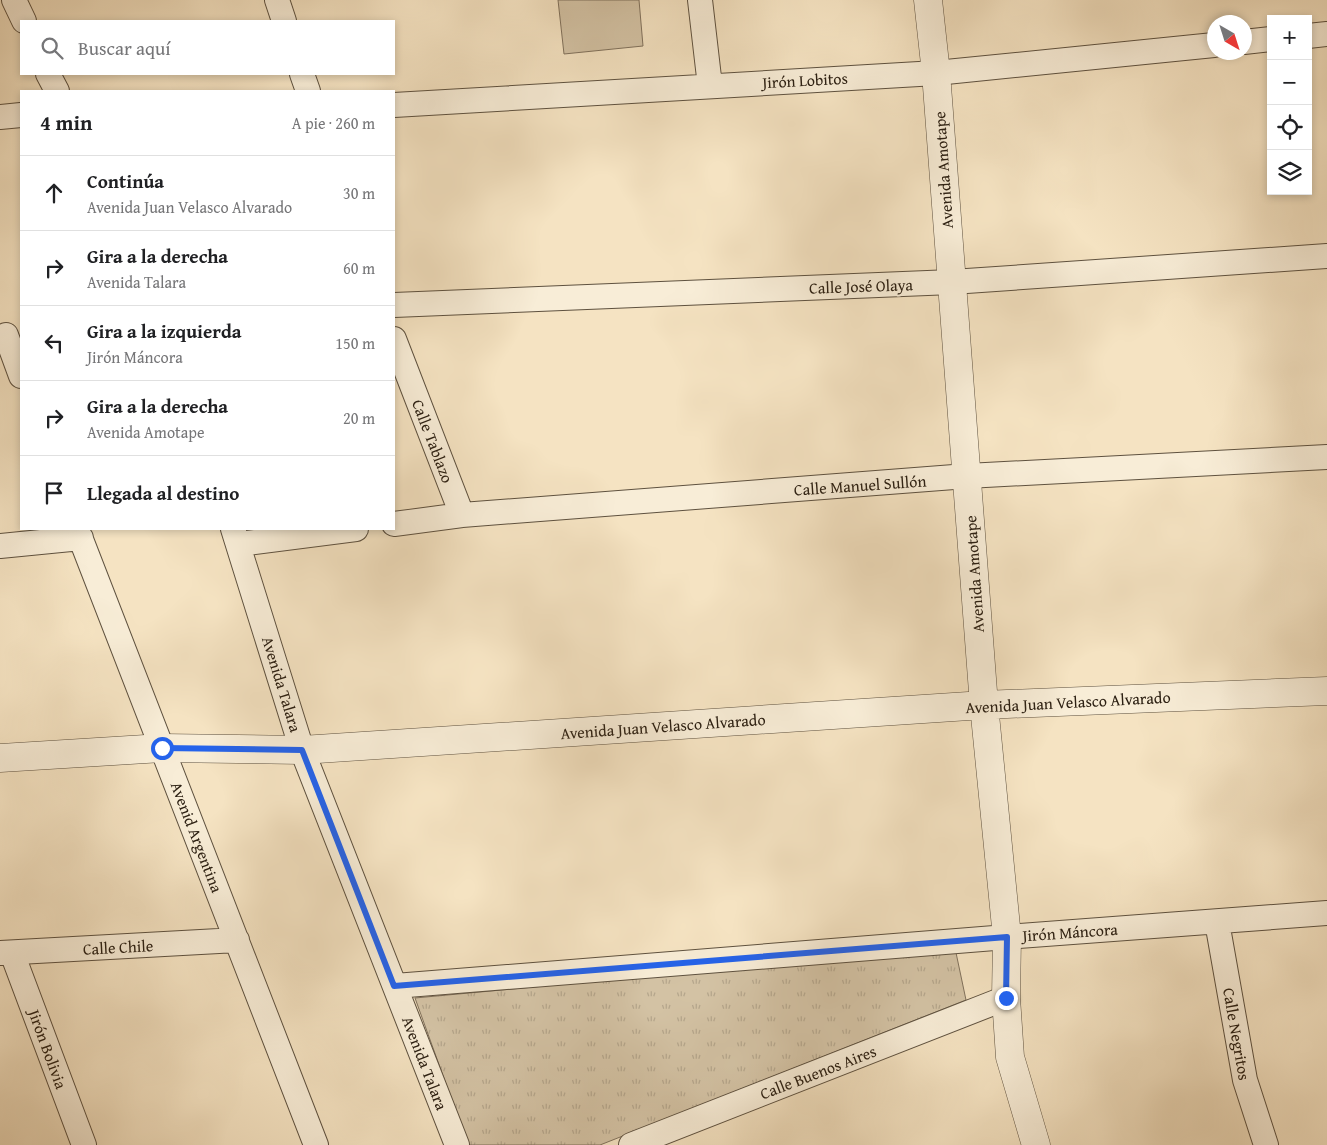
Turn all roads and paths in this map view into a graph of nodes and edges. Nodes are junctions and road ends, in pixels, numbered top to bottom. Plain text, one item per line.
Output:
1 (14, 0) edge
2 (277, 0) edge
3 (700, 0) edge
4 (928, 0) edge
5 (24, 20) edge
6 (284, 20) edge
7 (1327, 34) edge
8 (1312, 36) edge
9 (1267, 39) edge
10 (1252, 41) edge
11 (1207, 46) edge
12 (936, 73) junction
13 (48, 75) edge
14 (302, 75) edge
15 (710, 86) junction
16 (56, 90) edge
17 (308, 90) edge
18 (395, 105) edge
19 (20, 115) edge
20 (0, 117) edge
21 (1327, 256) edge
22 (952, 282) junction
23 (395, 305) edge
24 (9, 335) edge
25 (395, 342) edge
26 (20, 373) edge
27 (1327, 457) edge
28 (966, 476) junction
29 (462, 515) junction
30 (395, 524) edge
31 (339, 530) edge
32 (79, 534) edge
33 (236, 536) edge
34 (0, 546) edge
35 (1327, 691) edge
36 (984, 705) junction
37 (162, 748) junction
38 (302, 750) junction
39 (0, 758) edge
40 (1327, 913) edge
41 (1217, 922) junction
42 (1007, 937) junction
43 (237, 940) junction
44 (6, 953) edge
45 (394, 986) junction
46 (1006, 998) junction
47 (84, 1145) edge
48 (316, 1145) edge
49 (457, 1145) edge
50 (631, 1145) edge
51 (1036, 1145) edge
52 (1266, 1145) edge

1 - 5 street
2 - 6 street
3 - 15 street
4 - 12 street, Avenida Amotape
7 - 8 street
9 - 10 street
11 - 12 street, Jirón Lobitos
12 - 15 street, Jirón Lobitos
12 - 22 street, Avenida Amotape
13 - 16 street
14 - 17 street
15 - 18 street, Jirón Lobitos
19 - 20 street
21 - 22 street, Calle José Olaya
22 - 23 street, Calle José Olaya
22 - 28 street, Avenida Amotape
24 - 26 street
25 - 29 street, Calle Tablazo
27 - 28 street, Calle Manuel Sullón
28 - 29 street, Calle Manuel Sullón
28 - 36 street, Avenida Amotape
29 - 30 street, Calle Manuel Sullón
31 - 33 street
32 - 34 street
32 - 37 street, Avenid Argentina
33 - 38 street, Avenida Talara
35 - 36 street, Avenida Juan Velasco Alvarado
36 - 38 street, Avenida Juan Velasco Alvarado
36 - 42 street, Avenida Amotape
37 - 38 street, Avenida Juan Velasco Alvarado
37 - 39 street, Avenida Juan Velasco Alvarado
37 - 43 street, Avenid Argentina
38 - 45 street, Avenida Talara
40 - 41 street, Jirón Máncora
41 - 42 street, Jirón Máncora
41 - 52 street, Calle Negritos
42 - 45 street, Jirón Máncora
42 - 46 street, Avenida Amotape
43 - 44 street, Calle Chile
43 - 48 street, Avenid Argentina
44 - 47 street, Jirón Bolivia
45 - 49 street, Avenida Talara
46 - 50 street, Calle Buenos Aires
46 - 51 street, Avenida Amotape

